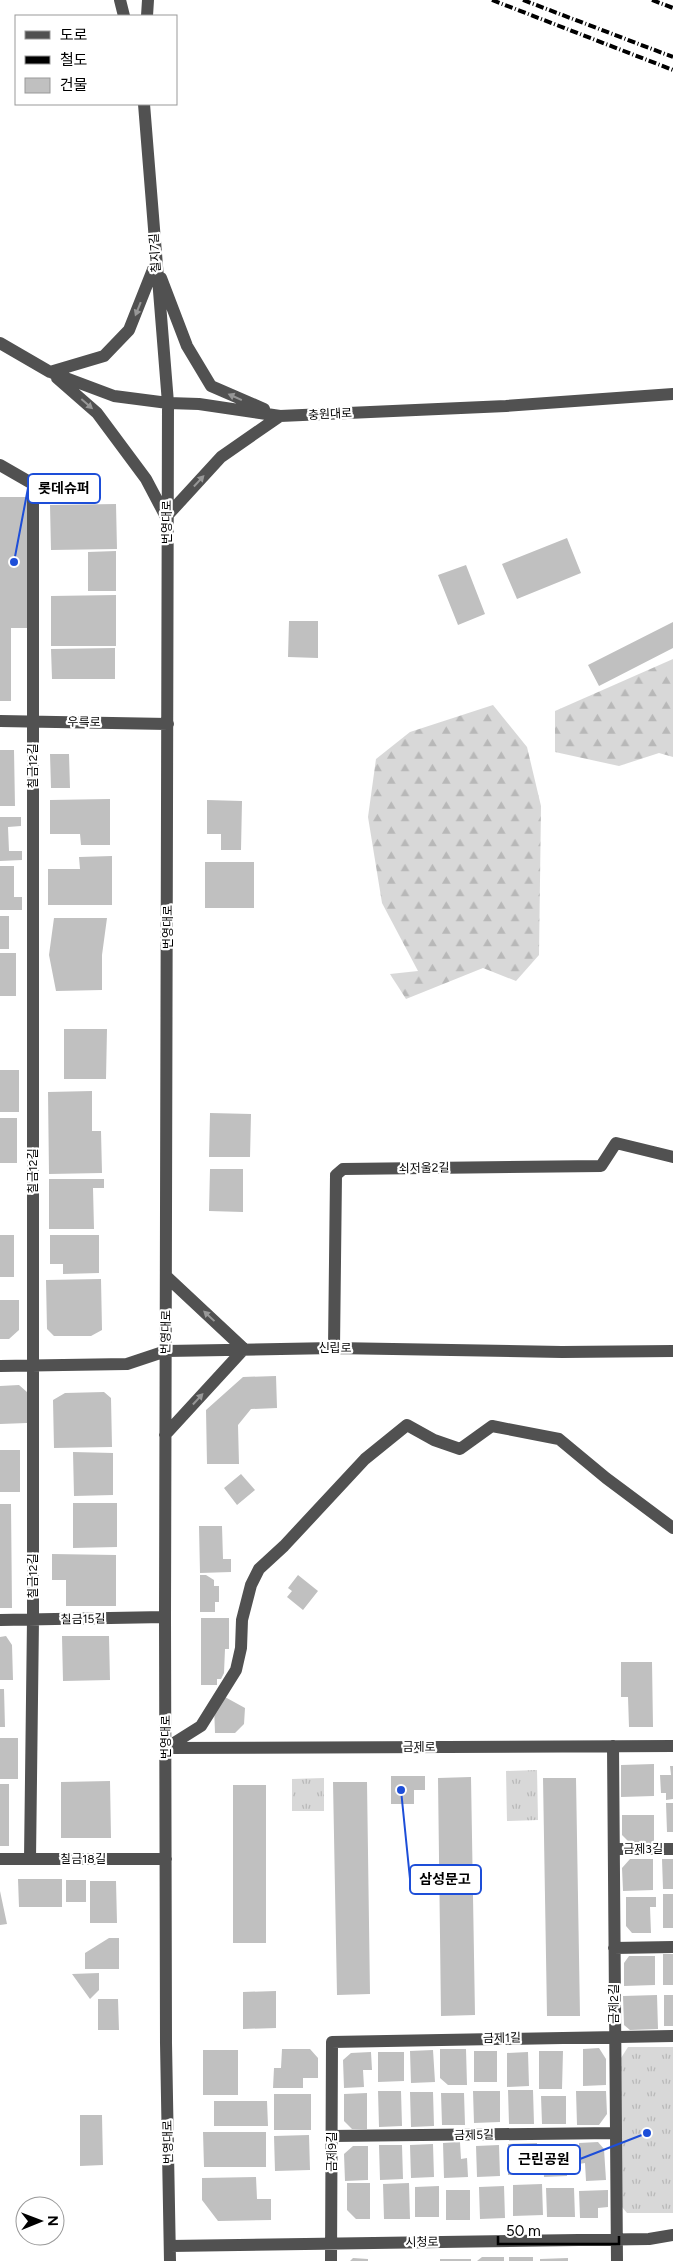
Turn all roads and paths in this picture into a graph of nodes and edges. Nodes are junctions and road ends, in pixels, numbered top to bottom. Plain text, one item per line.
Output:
1 (120, 0) edge
2 (148, 0) edge
3 (124, 15) edge
4 (147, 15) edge
5 (144, 105) edge
6 (156, 264) junction
7 (0, 343) edge
8 (50, 372) junction
9 (673, 394) edge
10 (168, 403) junction
11 (280, 416) junction
12 (0, 465) edge
13 (166, 517) junction
14 (0, 721) edge
15 (33, 721) junction
16 (168, 724) junction
17 (673, 1157) edge
18 (167, 1277) junction
19 (334, 1348) junction
20 (244, 1349) junction
21 (166, 1351) junction
22 (673, 1351) edge
23 (33, 1365) junction
24 (0, 1366) edge
25 (165, 1435) junction
26 (673, 1528) edge
27 (166, 1617) junction
28 (33, 1619) junction
29 (0, 1620) edge
30 (613, 1746) junction
31 (673, 1746) edge
32 (166, 1748) junction
33 (614, 1849) junction
34 (673, 1849) edge
35 (166, 1858) junction
36 (0, 1859) edge
37 (30, 1859) junction
38 (673, 1947) edge
39 (614, 1948) junction
40 (614, 2036) junction
41 (673, 2036) edge
42 (332, 2042) joint
43 (616, 2133) junction
44 (332, 2136) junction
45 (673, 2235) edge
46 (617, 2239) junction
47 (649, 2239) junction
48 (331, 2244) junction
49 (673, 2244) edge
50 (170, 2246) junction
51 (170, 2261) edge
52 (331, 2261) edge
53 (617, 2261) edge

1 - 3 street
2 - 4 street
5 - 6 street, 칠지7길
6 -> 8 street
6 - 10 street, 칠지7길
11 -> 6 street
7 - 8 street, 충원대로
8 - 10 street, 충원대로
8 -> 13 street
9 - 11 street, 충원대로
10 - 11 street, 충원대로
10 - 13 street, 번영대로
13 -> 11 street
12 - 15 street, 칠금12길
13 - 16 street, 번영대로
14 - 15 street, 우륵로
15 - 16 street, 우륵로
15 - 23 street, 칠금12길
16 - 18 street, 번영대로
17 - 19 street, 쇠저울2길
20 -> 18 street
18 - 21 street, 번영대로
19 - 20 street, 신립로
19 - 22 street, 신립로
20 - 21 street, 신립로
25 -> 20 street
21 - 23 street, 신립로
21 - 25 street, 번영대로
23 - 24 street, 신립로
23 - 28 street, 칠금12길
25 - 27 street, 번영대로
26 - 32 street
27 - 28 street, 칠금15길
27 - 32 street, 번영대로
28 - 29 street, 칠금15길
28 - 37 street, 칠금12길
30 - 31 street, 금제로
30 - 32 street, 금제로
30 - 33 street, 금제2길
32 - 35 street, 번영대로
33 - 34 street, 금제3길
33 - 39 street, 금제2길
35 - 37 street, 칠금18길
35 - 50 street, 번영대로
36 - 37 street, 칠금18길
38 - 39 street
39 - 40 street, 금제2길
40 - 41 street, 금제1길
40 - 42 street, 금제1길
40 - 43 street, 금제2길
42 - 44 street, 금제9길
43 - 44 street, 금제5길
43 - 46 street, 금제2길
44 - 48 street, 금제9길
45 - 47 street, 시청로
46 - 47 street, 시청로
46 - 48 street, 시청로
46 - 53 street, 금제2길
47 - 49 street
48 - 50 street, 시청로
48 - 52 street, 금제9길
50 - 51 street, 번영대로

